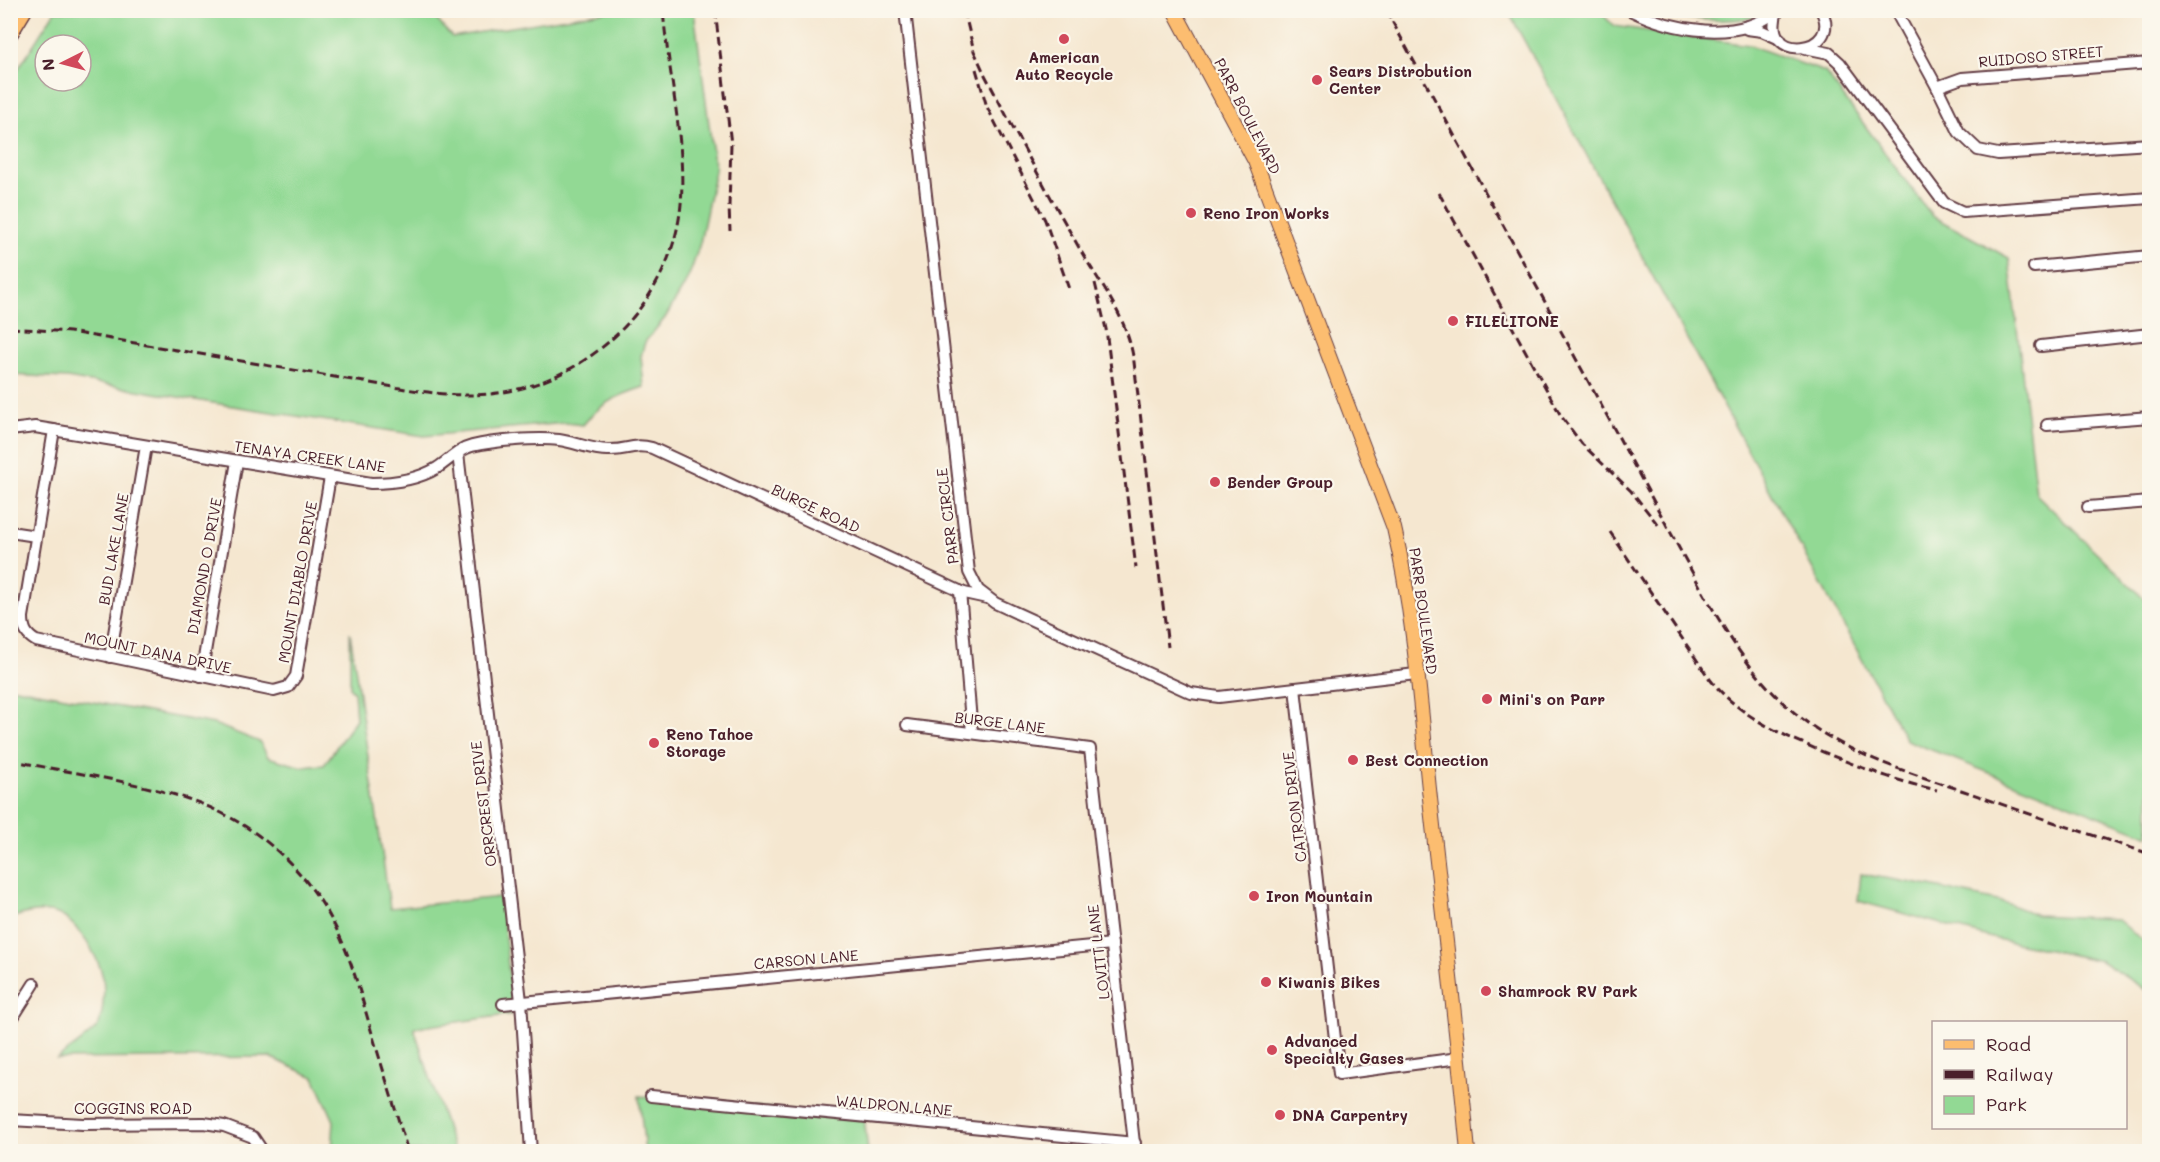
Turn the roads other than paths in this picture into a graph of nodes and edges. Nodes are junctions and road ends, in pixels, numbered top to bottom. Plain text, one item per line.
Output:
1 (24, 10) edge
2 (905, 10) edge
3 (1174, 10) edge
4 (1630, 10) edge
5 (1821, 10) edge
6 (1777, 11) edge
7 (1897, 11) edge
8 (1744, 28) junction
9 (1824, 32) junction
10 (10, 33) edge
11 (1780, 39) junction
12 (1805, 48) junction
13 (1829, 53) junction
14 (2150, 63) edge
15 (1937, 87) junction
16 (2150, 144) edge
17 (2150, 198) edge
18 (2150, 256) edge
19 (2034, 267) dead end
20 (2150, 334) edge
21 (2041, 345) dead end
22 (2150, 417) edge
23 (2047, 425) dead end
24 (10, 430) edge
25 (54, 430) junction
26 (146, 446) junction
27 (632, 446) joint
28 (458, 453) junction
29 (237, 461) junction
30 (330, 477) junction
31 (2150, 502) edge
32 (2088, 507) dead end
33 (10, 532) edge
34 (36, 536) junction
35 (960, 591) junction
36 (987, 598) junction
37 (110, 657) junction
38 (1416, 674) junction
39 (201, 676) junction
40 (1295, 688) junction
41 (285, 689) joint
42 (907, 725) dead end
43 (972, 733) junction
44 (1089, 749) joint
45 (1112, 944) junction
46 (34, 984) dead end
47 (521, 1001) junction
48 (503, 1004) dead end
49 (10, 1022) edge
50 (1459, 1058) junction
51 (651, 1096) dead end
52 (10, 1120) edge
53 (1135, 1147) edge
54 (263, 1152) edge
55 (531, 1152) edge
56 (1467, 1152) edge

1 - 10 highway
2 - 36 street, PARR CIRCLE
3 - 38 main road, PARR BOULEVARD
4 - 8 street
5 - 9 street
6 - 8 street
6 - 11 street
7 - 15 street
8 - 11 street
9 - 12 street
9 - 13 street
11 - 12 street
12 - 13 street
13 - 17 street
14 - 15 street, RUIDOSO STREET
15 - 16 street
18 - 19 street
20 - 21 street
22 - 23 street
24 - 25 street, TENAYA CREEK LANE
25 - 26 street, TENAYA CREEK LANE
25 - 34 street
26 - 29 street, TENAYA CREEK LANE
26 - 37 street, BUD LAKE LANE
27 - 28 street, TENAYA CREEK LANE
27 - 35 street, BURGE ROAD
28 - 30 street, TENAYA CREEK LANE
28 - 47 street, ORRCREST DRIVE
29 - 30 street, TENAYA CREEK LANE
29 - 39 street, DIAMOND O DRIVE
30 - 41 street, MOUNT DIABLO DRIVE
31 - 32 street
33 - 34 street
34 - 37 street, MOUNT DANA DRIVE
35 - 36 street, BURGE ROAD
35 - 43 street
36 - 40 street, PARR CIRCLE
37 - 39 street, MOUNT DANA DRIVE
38 - 40 street, PARR CIRCLE
38 - 50 main road, PARR BOULEVARD
39 - 41 street, MOUNT DANA DRIVE
40 - 50 street, CATRON DRIVE
42 - 43 street, BURGE LANE
43 - 44 street, BURGE LANE
44 - 45 street, LOVITT LANE
45 - 47 street, CARSON LANE
45 - 53 street, LOVITT LANE
46 - 49 street
47 - 48 street, CARSON LANE
47 - 55 street, ORRCREST DRIVE
50 - 56 main road, PARR BOULEVARD
51 - 53 street, WALDRON LANE
52 - 54 street, COGGINS ROAD

